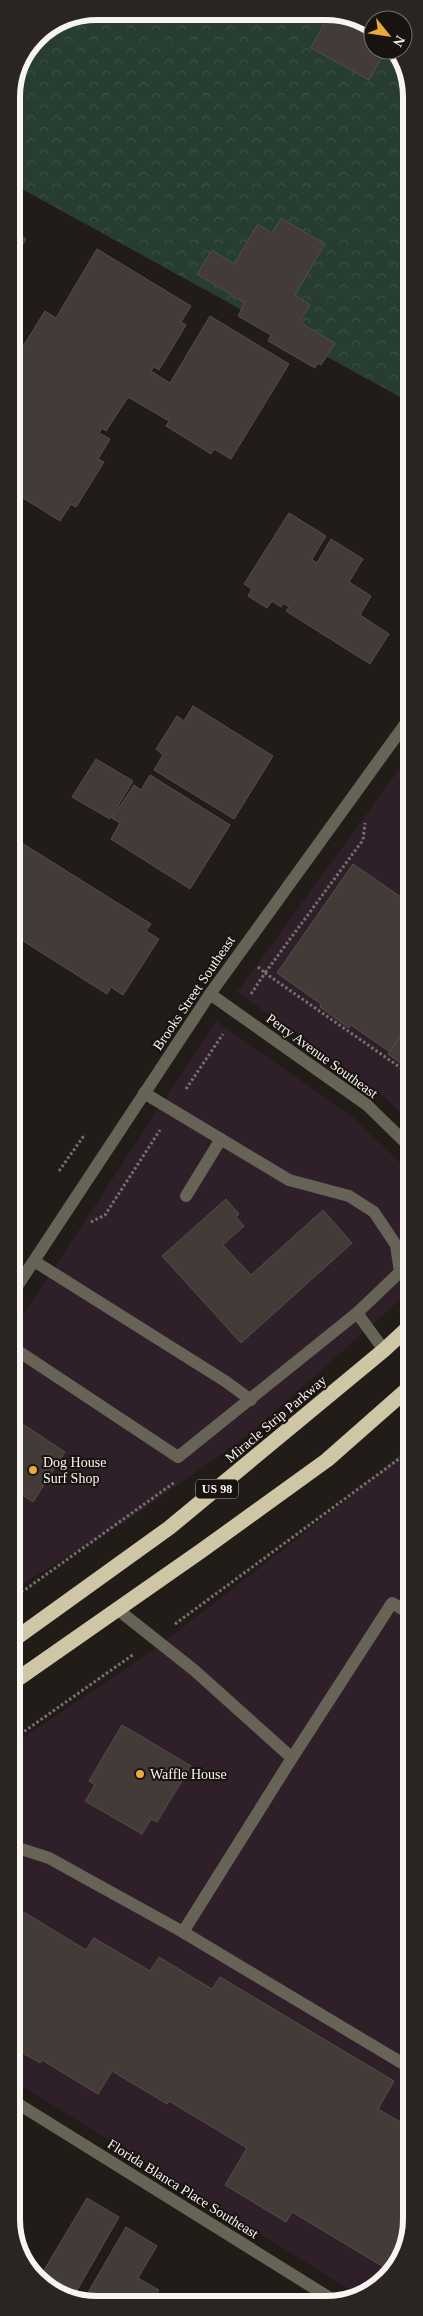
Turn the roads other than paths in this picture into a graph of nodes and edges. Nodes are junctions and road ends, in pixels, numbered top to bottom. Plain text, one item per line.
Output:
1 (403, 727) edge
2 (210, 994) junction
3 (144, 1093) junction
4 (221, 1139) junction
5 (403, 1140) edge
6 (186, 1196) dead end
7 (34, 1261) junction
8 (20, 1282) edge
9 (357, 1313) junction
10 (403, 1332) edge
11 (384, 1350) junction
12 (20, 1352) edge
13 (403, 1393) edge
14 (251, 1400) junction
15 (403, 1609) edge
16 (117, 1610) junction
17 (20, 1635) edge
18 (20, 1677) edge
19 (292, 1758) junction
20 (20, 1849) edge
21 (183, 1932) junction
22 (403, 2064) edge
23 (20, 2105) edge
24 (327, 2296) edge

1 - 2 street, Brooks Street Southeast
2 - 3 street, Brooks Street Southeast
2 - 5 street, Perry Avenue Southeast
3 - 4 street
3 - 7 street, Brooks Street Southeast
4 - 6 street
4 - 9 street
7 - 8 street, Brooks Street Southeast
7 - 14 street
9 - 11 street
9 - 14 street
10 - 11 highway, Miracle Strip Parkway / US 98
11 - 17 highway, Miracle Strip Parkway / US 98
12 - 14 street
13 - 16 highway, US 98
15 - 19 street
16 - 18 highway, US 98
16 - 19 street
19 - 21 street
20 - 21 street
21 - 22 street
23 - 24 street, Florida Blanca Place Southeast

